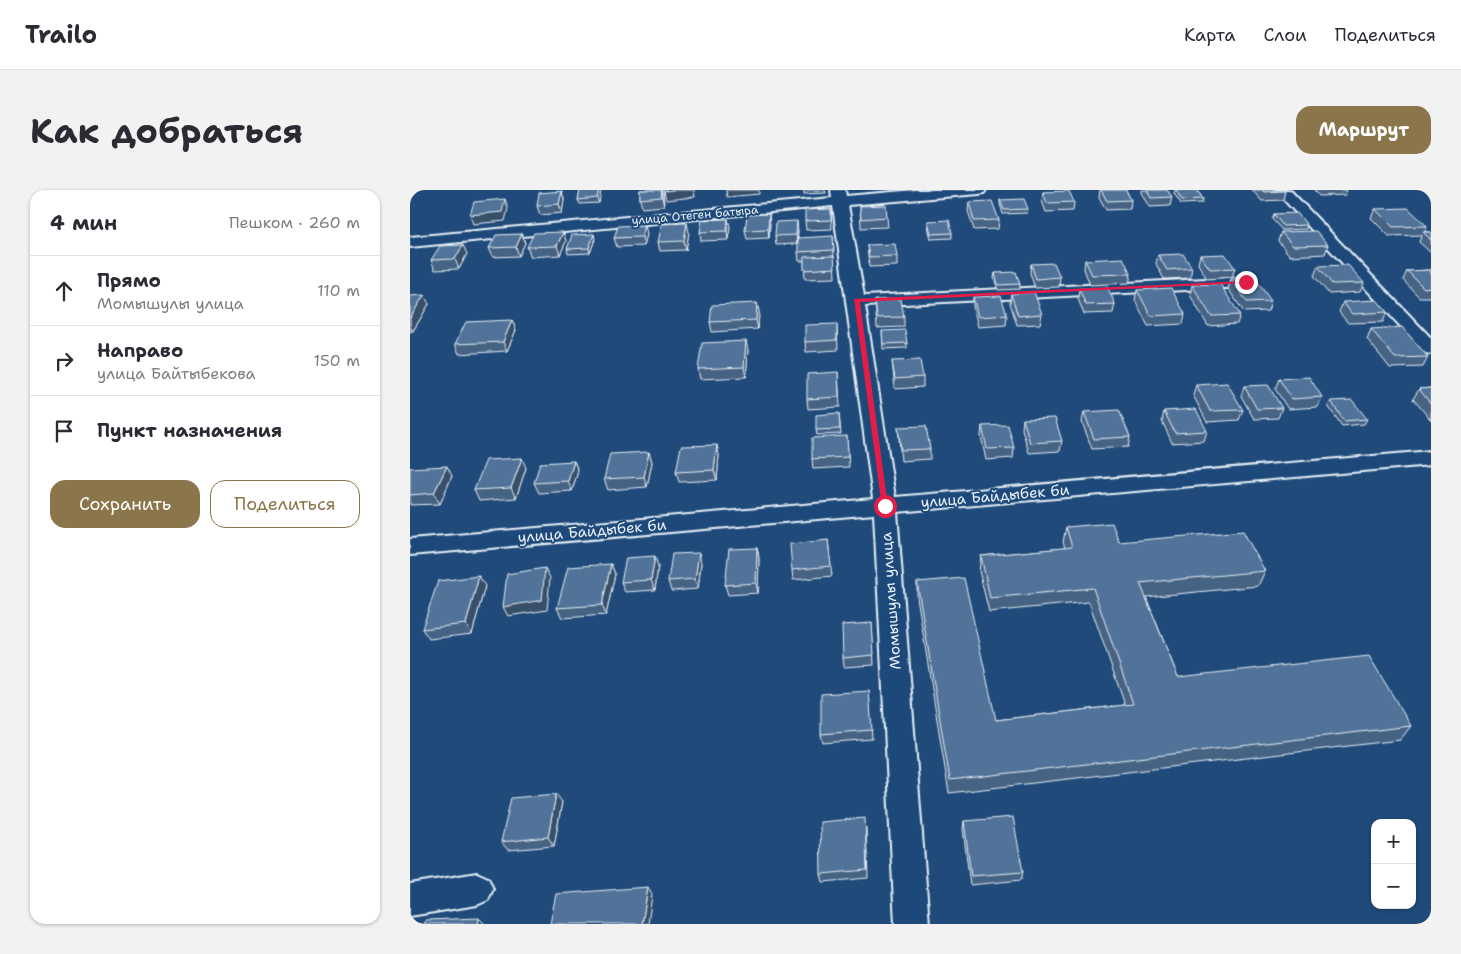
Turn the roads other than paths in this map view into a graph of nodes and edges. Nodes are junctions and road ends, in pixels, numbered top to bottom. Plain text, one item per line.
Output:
1 (980, 190) edge
2 (1282, 190) edge
3 (839, 196) edge
4 (410, 242) edge
5 (1246, 282) edge
6 (856, 301) junction
7 (1431, 349) edge
8 (1431, 458) edge
9 (885, 506) junction
10 (410, 547) edge
11 (477, 889) dead end
12 (410, 900) edge
13 (912, 924) edge

1 - 3 street, улица Отеген батыра
2 - 7 street
3 - 4 street, улица Отеген батыра
3 - 6 street, Момышулы улица
5 - 6 street
6 - 9 street, Момышулы улица
8 - 9 street, улица Байдыбек би
9 - 10 street, улица Байдыбек би
9 - 13 street, Момышулы улица
11 - 12 street

